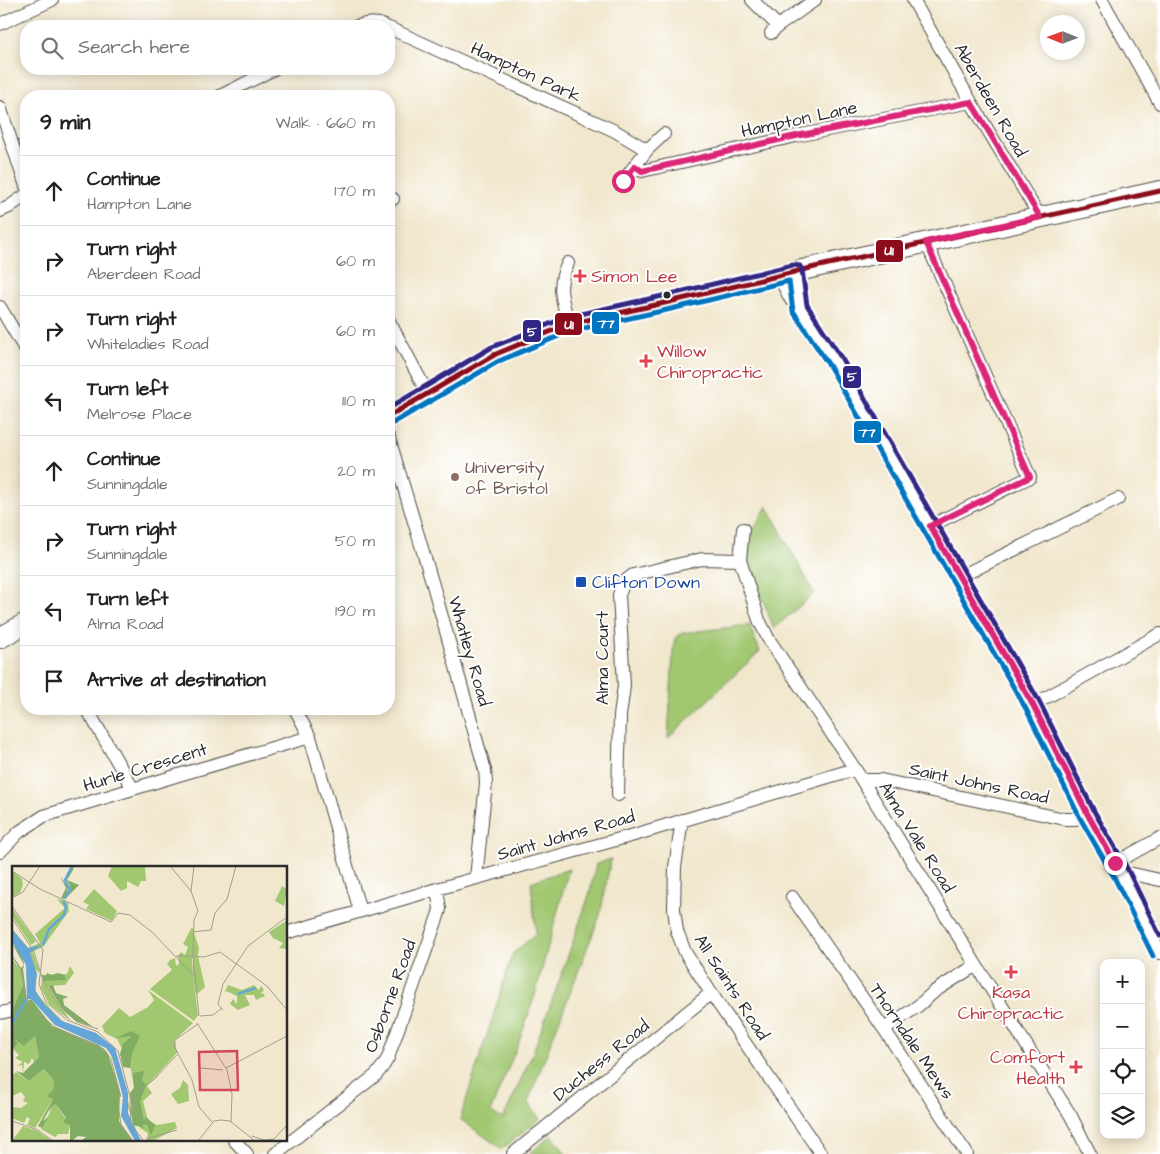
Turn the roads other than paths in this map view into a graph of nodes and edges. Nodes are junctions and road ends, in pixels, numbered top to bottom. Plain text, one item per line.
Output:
1 (52, 0) edge
2 (752, 0) edge
3 (814, 0) edge
4 (913, 0) edge
5 (1102, 0) edge
6 (0, 24) edge
7 (395, 31) edge
8 (262, 75) edge
9 (232, 90) edge
10 (971, 102) junction
11 (1160, 103) edge
12 (0, 107) edge
13 (2, 122) edge
14 (664, 134) dead end
15 (647, 150) junction
16 (635, 166) junction
17 (20, 170) edge
18 (623, 181) dead end
19 (1160, 191) edge
20 (20, 200) edge
21 (0, 211) edge
22 (1040, 217) junction
23 (926, 242) junction
24 (568, 263) dead end
25 (787, 274) junction
26 (0, 306) edge
27 (569, 324) junction
28 (395, 332) edge
29 (20, 341) edge
30 (428, 394) junction
31 (395, 413) edge
32 (395, 458) edge
33 (1118, 500) dead end
34 (930, 526) junction
35 (743, 529) dead end
36 (740, 560) junction
37 (959, 577) junction
38 (20, 626) edge
39 (1160, 634) edge
40 (0, 638) edge
41 (1033, 705) junction
42 (90, 715) edge
43 (297, 715) edge
44 (310, 737) junction
45 (855, 768) junction
46 (862, 780) junction
47 (133, 789) junction
48 (618, 795) dead end
49 (1088, 815) junction
50 (682, 820) junction
51 (1160, 838) edge
52 (0, 852) edge
53 (1118, 868) junction
54 (476, 878) junction
55 (1160, 880) edge
56 (438, 889) junction
57 (792, 896) dead end
58 (360, 911) junction
59 (288, 932) edge
60 (1160, 953) edge
61 (976, 965) junction
62 (711, 993) junction
63 (884, 1029) junction
64 (236, 1142) edge
65 (247, 1154) edge
66 (275, 1154) edge
67 (513, 1154) edge
68 (821, 1154) edge
69 (966, 1154) edge
70 (1090, 1154) edge

1 - 6 street
2 - 3 street
4 - 10 street, Aberdeen Road
5 - 11 street
7 - 15 street, Hampton Park
8 - 9 street
10 - 16 street, Hampton Lane
10 - 22 street, Aberdeen Road
12 - 13 street
13 - 17 street
14 - 15 street
15 - 16 street
16 - 18 street
19 - 22 main road
20 - 21 street
22 - 23 main road
23 - 25 main road
23 - 34 street
24 - 27 street
25 - 27 main road
25 - 34 street
26 - 29 street
27 - 30 main road
28 - 30 street
30 - 31 main road
32 - 54 street, Whatley Road
33 - 37 street
34 - 37 street
35 - 36 street, Alma Vale Road
36 - 45 street, Alma Vale Road
36 - 48 street, Alma Court
37 - 41 street
38 - 40 main road
39 - 41 street
41 - 49 street
42 - 47 street
43 - 44 street
44 - 47 street, Hurle Crescent
44 - 58 street
45 - 46 street, Alma Vale Road
45 - 50 street, Saint Johns Road
46 - 49 street, Saint Johns Road
46 - 61 street, Alma Vale Road
47 - 52 street, Hurle Crescent
49 - 53 street
50 - 54 street, Saint Johns Road
50 - 62 street, All Saints Road
51 - 53 street
53 - 55 street
53 - 60 street
54 - 56 street, Saint Johns Road
56 - 58 street, Saint Johns Road
56 - 66 street, Osborne Road
57 - 63 street, Thorndale Mews
58 - 59 street, Saint Johns Road
61 - 63 street
61 - 70 street, Alma Vale Road
62 - 67 street, Duchess Road
62 - 68 street, All Saints Road
63 - 69 street, Thorndale Mews
64 - 65 street

